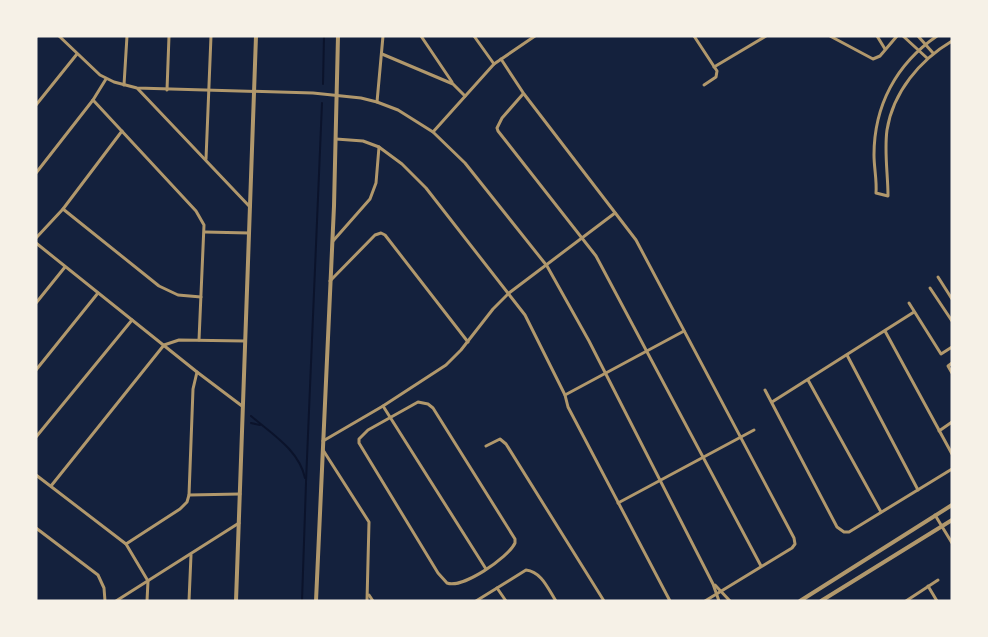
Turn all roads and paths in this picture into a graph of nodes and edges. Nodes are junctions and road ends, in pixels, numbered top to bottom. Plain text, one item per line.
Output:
1 (58, 36) edge
2 (69, 36) edge
3 (127, 36) edge
4 (169, 36) edge
5 (211, 36) edge
6 (256, 36) edge
7 (338, 36) edge
8 (383, 36) edge
9 (421, 36) edge
10 (474, 36) edge
11 (524, 36) edge
12 (535, 36) edge
13 (694, 36) edge
14 (766, 36) edge
15 (830, 36) edge
16 (877, 36) edge
17 (897, 36) edge
18 (903, 36) edge
19 (918, 36) edge
20 (937, 36) edge
21 (62, 40) junction
22 (527, 41) junction
23 (952, 42) edge
24 (926, 45) junction
25 (885, 49) junction
26 (919, 51) junction
27 (933, 53) junction
28 (77, 54) junction
29 (382, 54) junction
30 (927, 58) junction
31 (501, 59) junction
32 (494, 64) junction
33 (714, 67) junction
34 (106, 80) junction
35 (453, 84) junction
36 (124, 85) junction
37 (705, 85) dead end
38 (137, 88) junction
39 (167, 90) junction
40 (209, 91) junction
41 (254, 91) junction
42 (524, 94) junction
43 (337, 96) junction
44 (465, 96) junction
45 (93, 100) junction
46 (377, 102) junction
47 (36, 105) edge
48 (122, 131) junction
49 (433, 132) junction
50 (336, 140) junction
51 (379, 147) junction
52 (206, 159) junction
53 (36, 173) edge
54 (249, 207) junction
55 (63, 209) junction
56 (615, 213) junction
57 (205, 232) junction
58 (249, 233) junction
59 (583, 238) junction
60 (36, 240) edge
61 (332, 242) junction
62 (547, 266) junction
63 (65, 267) junction
64 (938, 277) dead end
65 (330, 281) junction
66 (930, 288) dead end
67 (98, 293) junction
68 (509, 293) junction
69 (201, 297) junction
70 (952, 299) edge
71 (36, 303) edge
72 (909, 303) dead end
73 (914, 312) junction
74 (132, 320) junction
75 (952, 321) edge
76 (684, 331) junction
77 (885, 331) junction
78 (199, 340) junction
79 (245, 341) junction
80 (468, 342) junction
81 (164, 345) junction
82 (952, 347) edge
83 (647, 352) junction
84 (847, 355) junction
85 (952, 363) edge
86 (36, 370) edge
87 (197, 372) junction
88 (952, 373) edge
89 (605, 374) junction
90 (808, 380) junction
91 (765, 390) dead end
92 (565, 395) junction
93 (772, 402) junction
94 (383, 406) junction
95 (244, 407) junction
96 (390, 417) junction
97 (952, 422) edge
98 (754, 430) dead end
99 (939, 430) junction
100 (36, 437) edge
101 (741, 437) junction
102 (323, 441) junction
103 (486, 446) dead end
104 (323, 450) junction
105 (952, 454) edge
106 (703, 458) junction
107 (952, 469) edge
108 (36, 475) edge
109 (660, 481) junction
110 (51, 486) junction
111 (918, 490) junction
112 (240, 494) junction
113 (189, 495) junction
114 (618, 503) junction
115 (952, 505) edge
116 (881, 512) junction
117 (935, 516) junction
118 (952, 519) edge
119 (240, 522) junction
120 (941, 526) junction
121 (36, 528) edge
122 (952, 543) edge
123 (126, 544) junction
124 (190, 555) junction
125 (761, 566) junction
126 (486, 569) junction
127 (846, 572) junction
128 (938, 580) dead end
129 (148, 581) junction
130 (852, 582) junction
131 (713, 584) junction
132 (928, 586) junction
133 (497, 588) junction
134 (721, 591) junction
135 (368, 594) junction
136 (716, 594) junction
137 (105, 601) edge
138 (116, 601) edge
139 (147, 601) edge
140 (189, 601) edge
141 (236, 601) edge
142 (316, 601) edge
143 (367, 601) edge
144 (373, 601) edge
145 (476, 601) edge
146 (506, 601) edge
147 (556, 601) edge
148 (604, 601) edge
149 (670, 601) edge
150 (705, 601) edge
151 (719, 601) edge
152 (729, 601) edge
153 (800, 601) edge
154 (821, 601) edge
155 (906, 601) edge
156 (937, 601) edge

1 - 21 street
2 - 21 street
3 - 36 street
4 - 39 street
5 - 40 street
6 - 41 street
7 - 43 street
8 - 29 street
9 - 35 street
10 - 32 street
11 - 22 street
12 - 22 street
13 - 33 street
14 - 33 street
15 - 25 street
16 - 25 street
17 - 25 street
18 - 26 street
19 - 24 street
20 - 24 street
21 - 28 street
22 - 31 street
23 - 27 street
24 - 26 street
24 - 27 street
26 - 30 street
26 - 30 street
27 - 30 street
28 - 34 street
28 - 47 street
29 - 35 street
29 - 46 street
31 - 32 street
31 - 42 street
32 - 44 street
33 - 37 street
34 - 36 street
34 - 45 street
35 - 44 street
36 - 38 street
38 - 39 street
38 - 52 street
39 - 40 street
40 - 41 street
40 - 52 street
41 - 43 street
41 - 54 street
42 - 56 street
42 - 59 street
43 - 46 street
43 - 50 street
44 - 49 street
45 - 48 street
45 - 53 street
46 - 49 street
48 - 55 street
48 - 57 street
49 - 62 street
50 - 51 street
50 - 61 street
51 - 61 street
51 - 68 street
52 - 54 street
54 - 58 street
55 - 60 street
55 - 69 street
56 - 59 street
56 - 76 street
57 - 58 street
57 - 69 street
58 - 79 street
59 - 62 street
59 - 83 street
60 - 63 street
61 - 65 street
62 - 68 street
62 - 89 street
63 - 67 street
63 - 71 street
64 - 70 street
65 - 80 street
65 - 102 street
66 - 75 street
67 - 74 street
67 - 86 street
68 - 80 street
68 - 92 street
69 - 78 street
72 - 73 street
73 - 77 street
73 - 82 street
74 - 81 street
74 - 100 street
76 - 83 street
76 - 101 street
77 - 84 street
77 - 99 street
78 - 79 street
78 - 81 street
79 - 95 street
80 - 94 street
81 - 87 street
81 - 110 street
83 - 89 street
83 - 106 street
84 - 90 street
84 - 111 street
85 - 88 street
87 - 95 street
87 - 113 street
89 - 92 street
89 - 109 street
90 - 93 street
90 - 116 street
91 - 93 street
92 - 114 street
93 - 116 street
94 - 96 street
94 - 102 street
95 - 112 street
96 - 126 street
96 - 126 street
96 - 126 street
97 - 99 street
98 - 101 street
99 - 105 street
101 - 106 street
101 - 125 street
102 - 104 street
103 - 148 street
104 - 135 street
104 - 142 street
106 - 109 street
106 - 125 street
107 - 111 street
108 - 110 street
109 - 114 street
109 - 131 street
110 - 123 street
111 - 116 street
112 - 113 street
112 - 119 street
113 - 123 street
114 - 149 street
115 - 117 street
117 - 120 street
117 - 127 street
118 - 120 street
119 - 124 street
119 - 141 street
120 - 122 street
120 - 130 street
121 - 137 street
123 - 129 street
124 - 129 street
124 - 140 street
125 - 134 street
127 - 130 street
127 - 153 street
128 - 132 street
129 - 138 street
129 - 139 street
130 - 154 street
131 - 134 street
131 - 136 street
132 - 155 street
132 - 156 street
133 - 145 street
133 - 146 street
133 - 147 street
134 - 136 street
134 - 152 street
135 - 143 street
135 - 144 street
136 - 150 street
136 - 151 street

